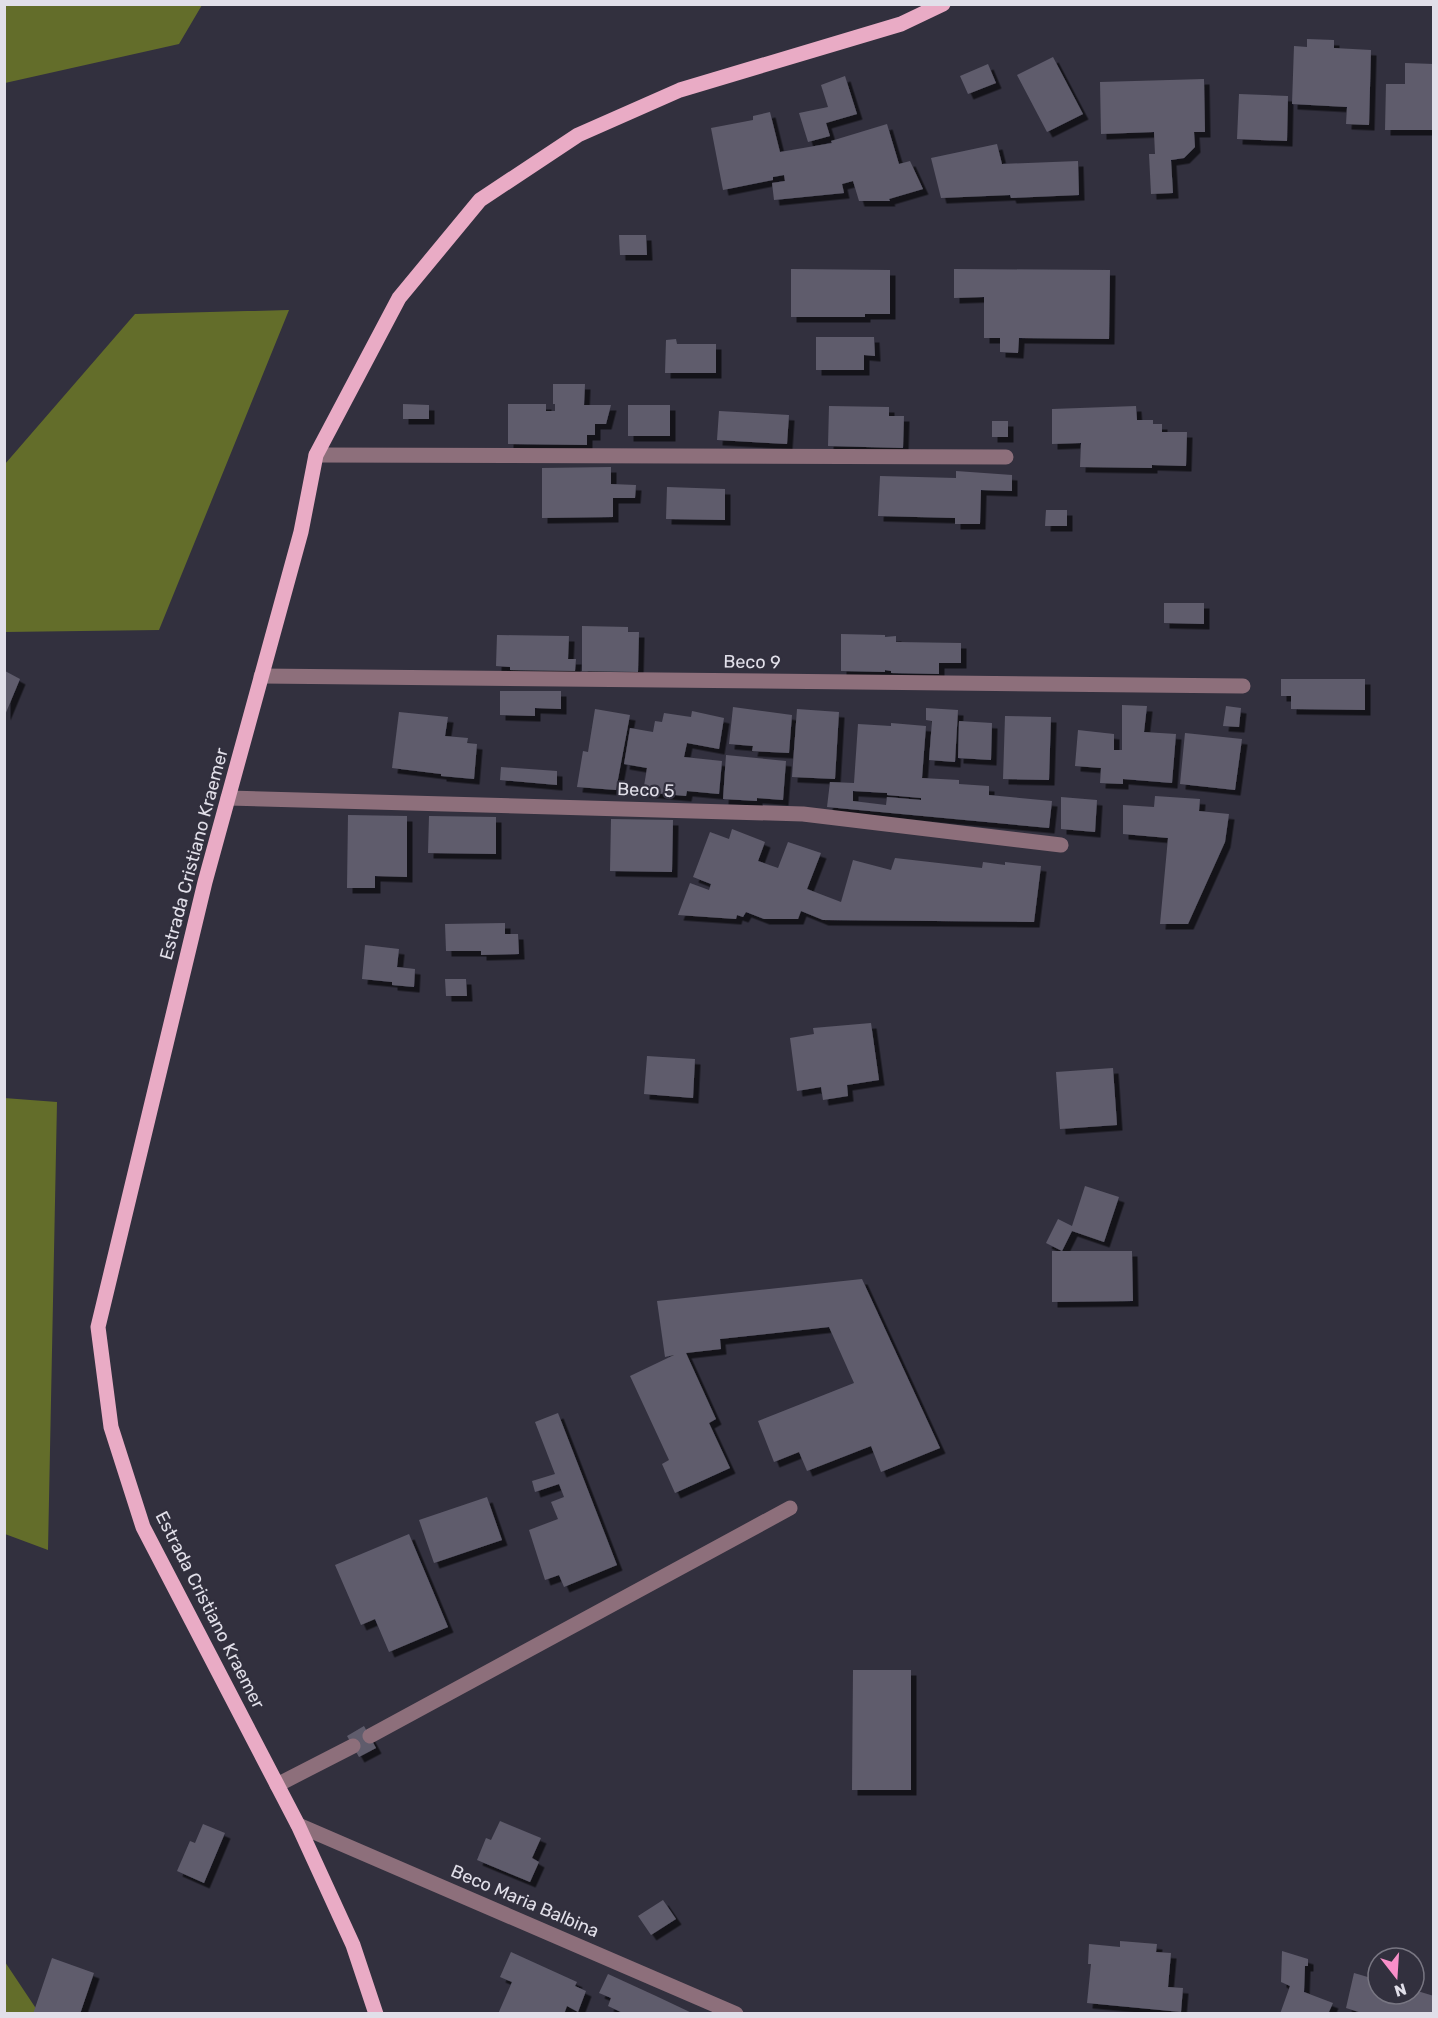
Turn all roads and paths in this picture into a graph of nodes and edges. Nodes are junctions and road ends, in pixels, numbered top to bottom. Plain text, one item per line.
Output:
1 (943, 4) edge
2 (316, 455) junction
3 (1006, 457) dead end
4 (261, 676) junction
5 (1243, 686) dead end
6 (228, 798) junction
7 (1061, 846) dead end
8 (790, 1508) dead end
9 (370, 1736) dead end
10 (353, 1746) dead end
11 (277, 1785) junction
12 (298, 1825) junction
13 (376, 2013) edge
14 (736, 2013) edge

1 - 2 main road, Estrada Cristiano Kraemer
2 - 3 street
2 - 4 main road, Estrada Cristiano Kraemer
4 - 5 street, Beco 9
4 - 6 main road, Estrada Cristiano Kraemer
6 - 7 street, Beco 5
6 - 11 main road, Estrada Cristiano Kraemer
8 - 9 street
10 - 11 street
11 - 12 main road, Estrada Cristiano Kraemer
12 - 13 main road, Estrada Cristiano Kraemer
12 - 14 street, Beco Maria Balbina

